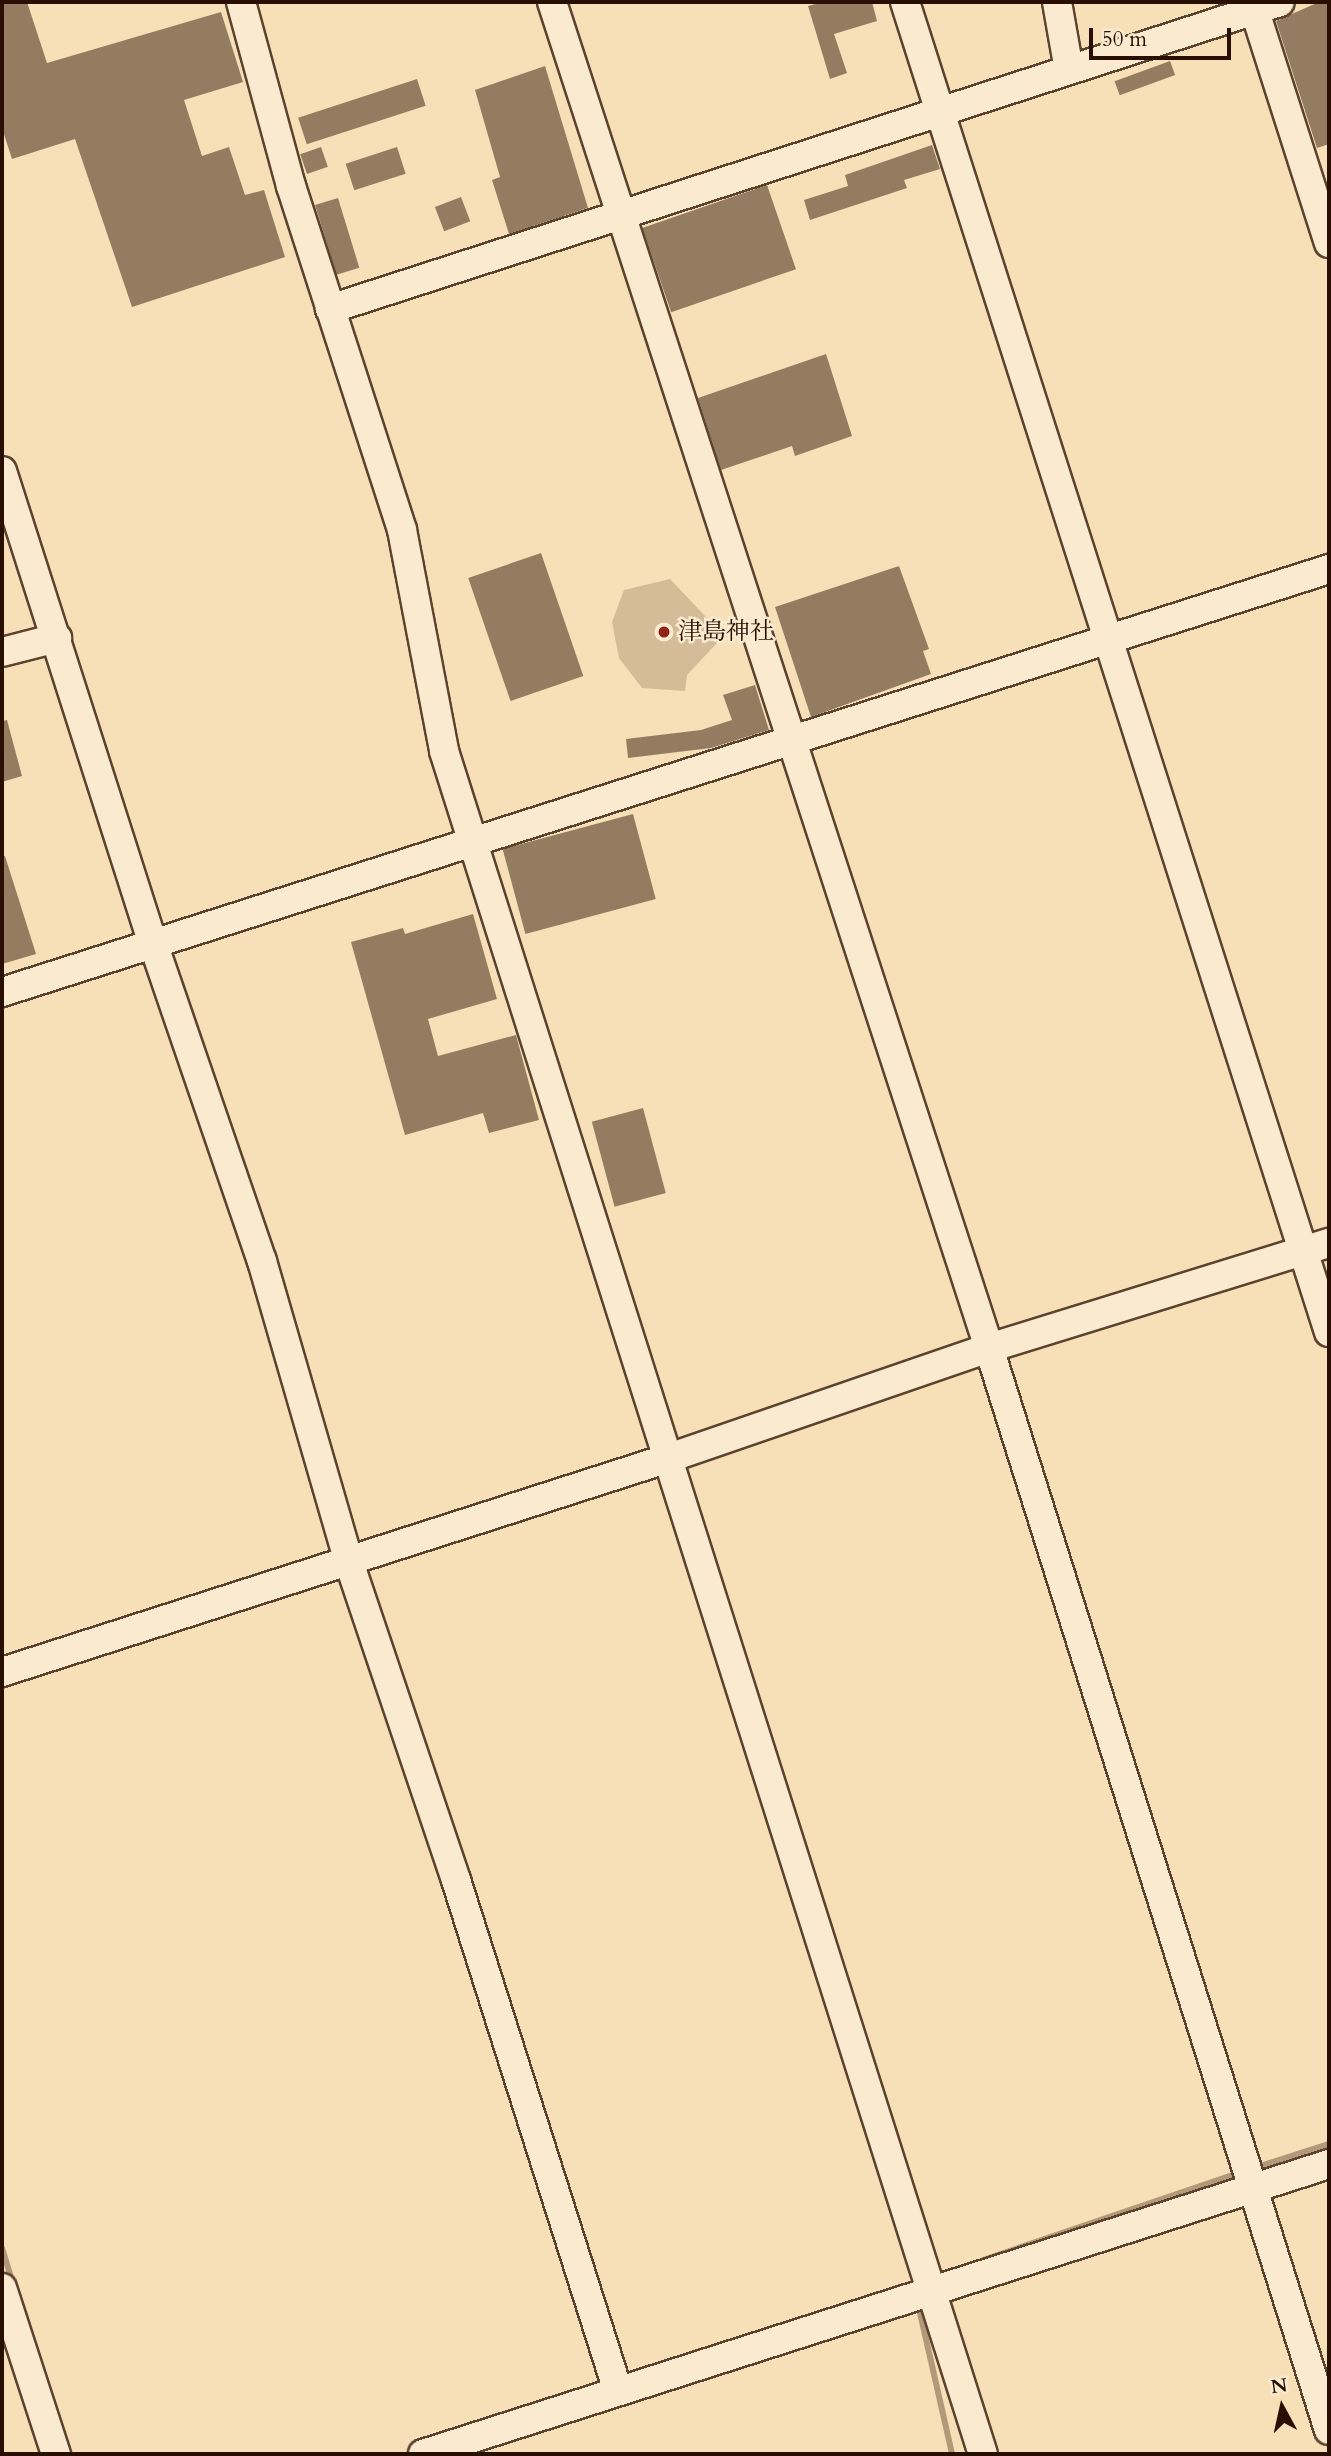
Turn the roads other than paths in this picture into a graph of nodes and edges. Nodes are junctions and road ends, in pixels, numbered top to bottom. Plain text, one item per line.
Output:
1 (241, 2) edge
2 (552, 2) edge
3 (905, 2) edge
4 (1057, 2) edge
5 (1262, 4) edge
6 (1069, 70) junction
7 (940, 111) junction
8 (622, 214) junction
9 (1329, 243) edge
10 (330, 309) junction
11 (2, 471) edge
12 (1329, 569) edge
13 (57, 638) junction
14 (1109, 642) junction
15 (2, 652) edge
16 (791, 744) junction
17 (471, 840) junction
18 (153, 943) junction
19 (2, 992) edge
20 (1316, 1247) edge
21 (1329, 1332) edge
22 (989, 1348) junction
23 (669, 1458) junction
24 (349, 1562) junction
25 (2, 1672) edge
26 (1329, 2164) edge
27 (1253, 2188) junction
28 (2, 2288) edge
29 (934, 2290) junction
30 (618, 2391) junction
31 (1329, 2430) edge
32 (56, 2454) edge
33 (423, 2454) edge
34 (984, 2454) edge

1 - 10 street
2 - 8 street
3 - 7 street
4 - 6 street
5 - 6 street
5 - 9 street
6 - 7 street
7 - 8 street
7 - 14 street
8 - 10 street
8 - 16 street
10 - 17 street
11 - 13 street
12 - 14 street
13 - 15 street
13 - 18 street
14 - 16 street
14 - 20 street
16 - 17 street
16 - 22 street
17 - 18 street
17 - 23 street
18 - 19 street
18 - 24 street
20 - 21 street
20 - 22 street
22 - 23 street
22 - 27 street
23 - 24 street
23 - 29 street
24 - 25 street
24 - 30 street
26 - 27 street
27 - 29 street
27 - 31 street
28 - 32 street
29 - 30 street
29 - 34 street
30 - 33 street

